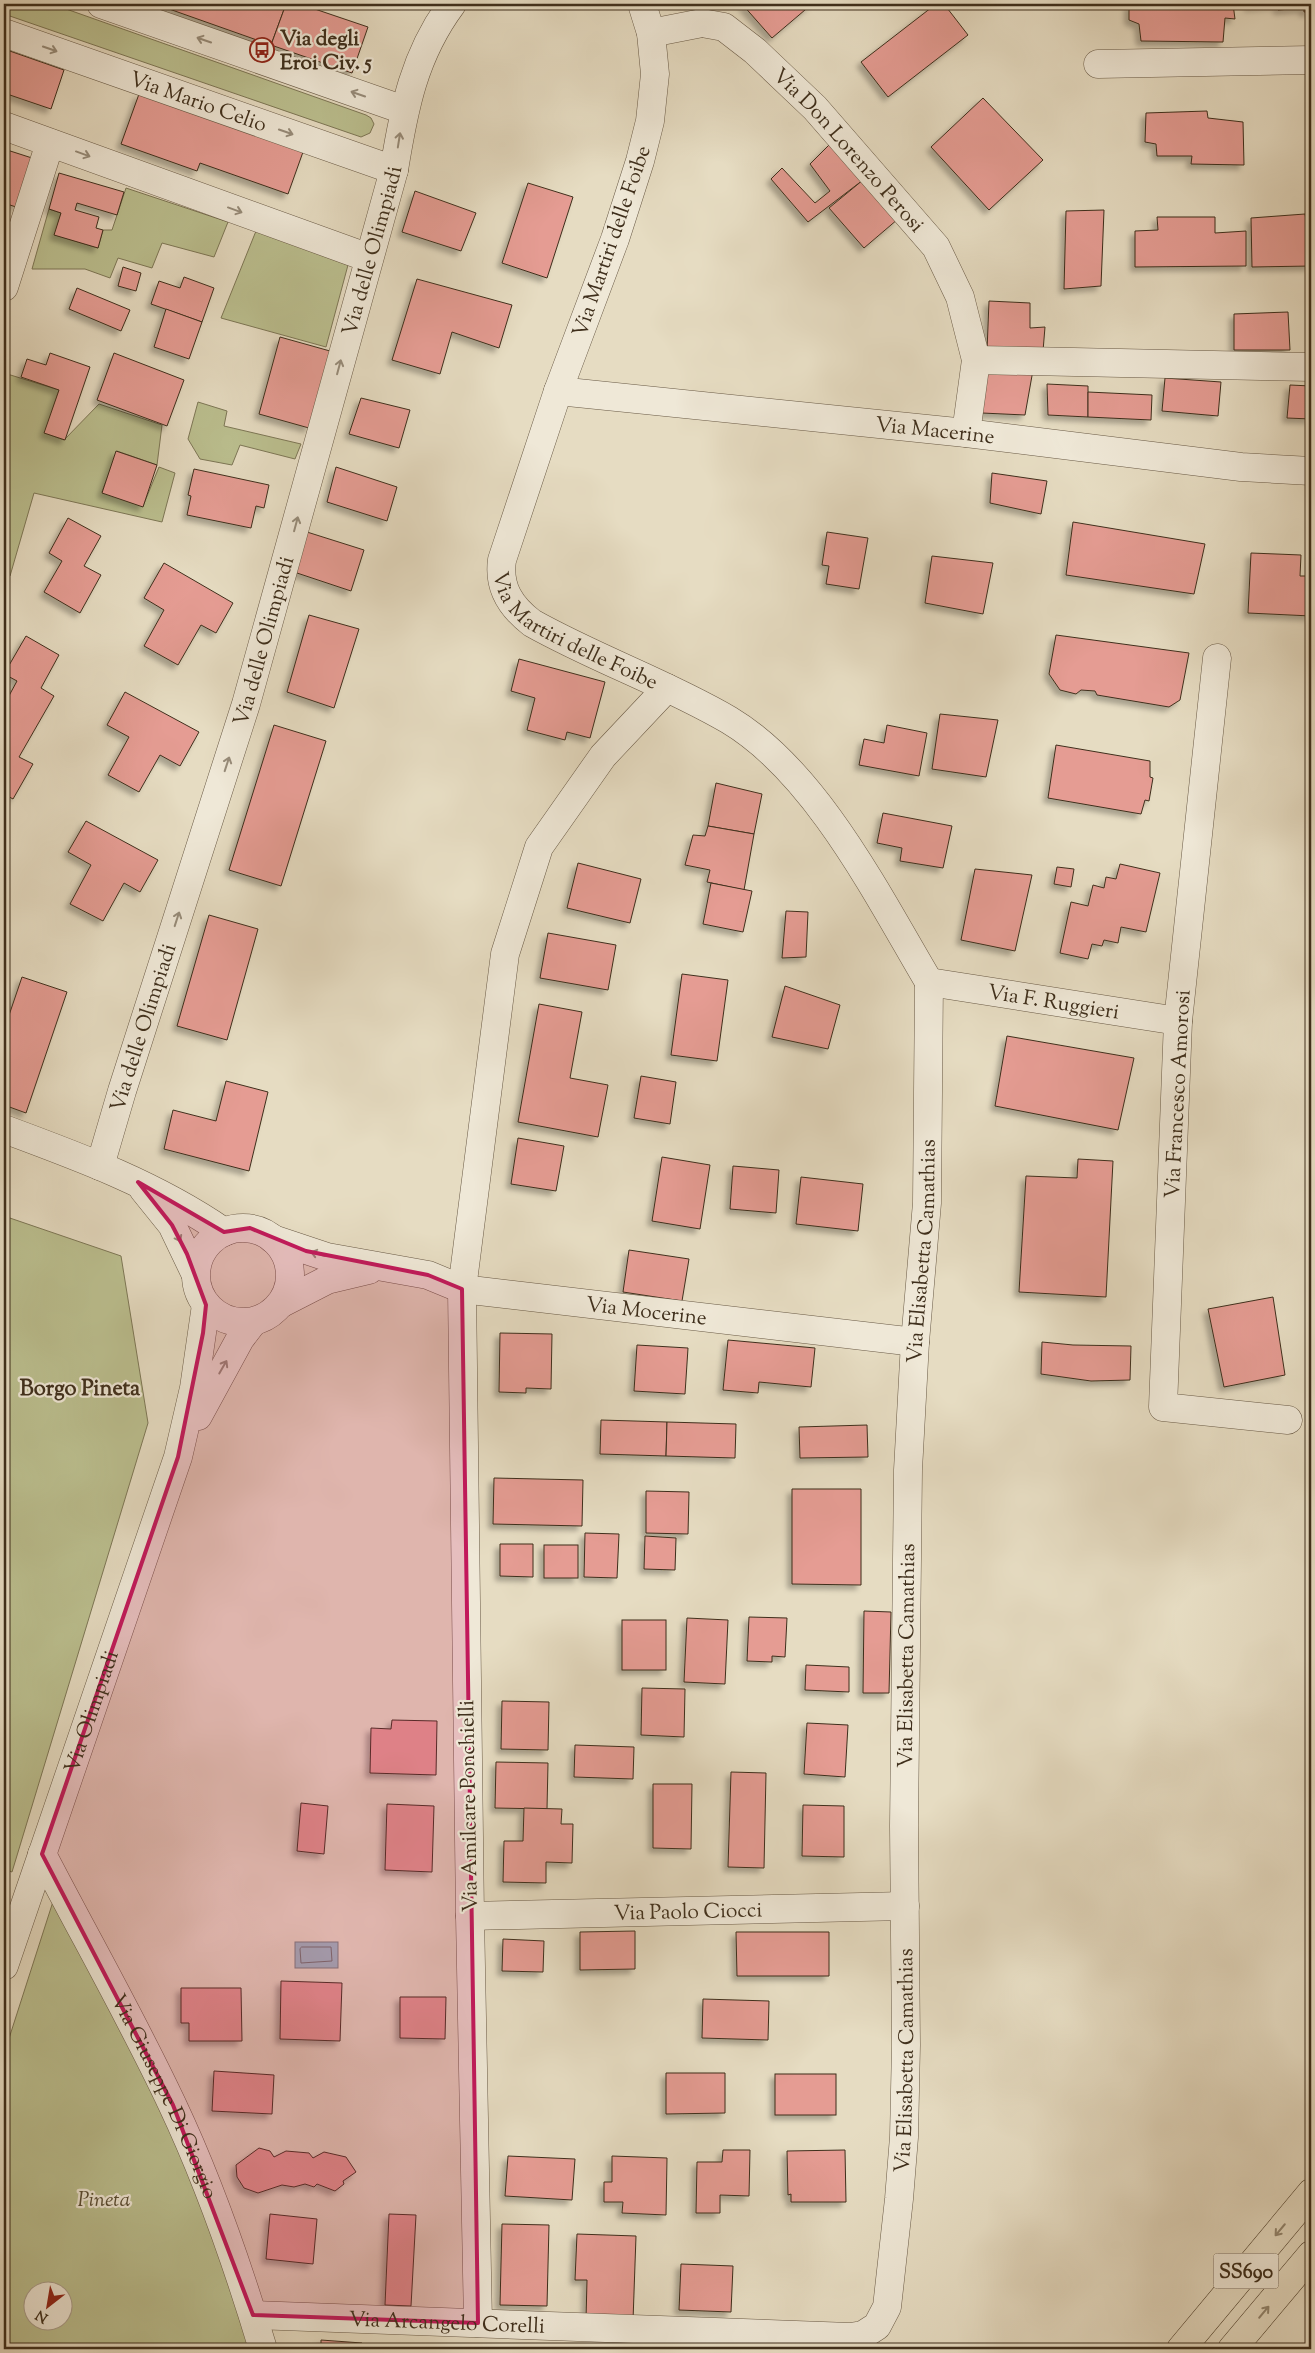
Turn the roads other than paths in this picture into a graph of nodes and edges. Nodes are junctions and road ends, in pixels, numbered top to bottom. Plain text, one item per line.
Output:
1 (101, 4) edge
2 (452, 4) edge
3 (626, 4) edge
4 (642, 4) edge
5 (4, 33) edge
6 (651, 33) junction
7 (1311, 60) edge
8 (1098, 64) dead end
9 (404, 110) junction
10 (4, 126) edge
11 (50, 143) junction
12 (394, 170) junction
13 (369, 258) junction
14 (4, 287) edge
15 (976, 360) junction
16 (1311, 367) edge
17 (558, 390) junction
18 (966, 433) junction
19 (1311, 471) edge
20 (1217, 658) dead end
21 (667, 688) junction
22 (929, 982) junction
23 (1178, 1021) junction
24 (4, 1129) edge
25 (100, 1166) junction
26 (138, 1182) junction
27 (224, 1232) junction
28 (273, 1239) junction
29 (382, 1267) junction
30 (195, 1273) junction
31 (462, 1289) junction
32 (282, 1302) junction
33 (206, 1306) junction
34 (253, 1322) junction
35 (915, 1342) junction
36 (1288, 1420) dead end
37 (178, 1458) junction
38 (42, 1854) junction
39 (905, 1906) junction
40 (470, 1916) junction
41 (4, 1966) edge
42 (1311, 2193) edge
43 (1311, 2255) edge
44 (253, 2315) junction
45 (478, 2323) junction
46 (876, 2326) joint
47 (263, 2349) edge
48 (1181, 2349) edge
49 (1232, 2349) edge

9 -> 1 street
2 - 9 street, Via delle Olimpiadi
3 - 6 street
4 - 6 street, Via Martiri delle Foibe
5 -> 12 street, Via Mario Celio
6 - 15 street, Via Don Lorenzo Perosi
6 - 17 street, Via Martiri delle Foibe
7 - 8 street
12 -> 9 street, Via delle Olimpiadi
10 - 11 street
11 -> 13 street
11 - 14 street
12 - 13 street, Via delle Olimpiadi
25 -> 13 street, Via delle Olimpiadi
15 - 16 street
15 - 18 street, Via Don Lorenzo Perosi
17 - 18 street, Via Macerine
17 - 21 street, Via Martiri delle Foibe
18 - 19 street, Via Macerine
20 - 23 street, Via Francesco Amorosi
21 - 22 street, Via Martiri delle Foibe
21 - 31 street, Via Amilcare Ponchielli
22 - 23 street, Via F. Ruggieri
22 - 35 street, Via Elisabetta Camathias
23 - 36 street, Via Francesco Amorosi
24 - 25 street
25 - 26 street
26 - 27 street
26 -> 30 street
27 - 28 street
27 - 30 street
29 -> 28 street, Via Mocerine
28 - 32 street
29 - 31 street, Via Mocerine
29 - 32 street, Via Mocerine
30 - 33 street
31 - 35 street, Via Mocerine
31 - 40 street, Via Amilcare Ponchielli
32 - 34 street
33 - 34 street
33 - 37 street, Via Olimpiadi
37 -> 34 street, Via Olimpiadi
35 - 39 street, Via Elisabetta Camathias
37 - 38 street, Via Olimpiadi
38 - 41 street, Via Olimpiadi
38 - 44 street, Via Giuseppe Di Giorgio
39 - 40 street, Via Paolo Ciocci
39 - 46 street, Via Elisabetta Camathias
40 - 45 street, Via Amilcare Ponchielli
42 -> 48 highway, SS690
49 -> 43 highway, SS690
44 - 45 street, Via Arcangelo Corelli
44 - 47 street, Via Giuseppe Di Giorgio
45 - 46 street, Via Arcangelo Corelli

